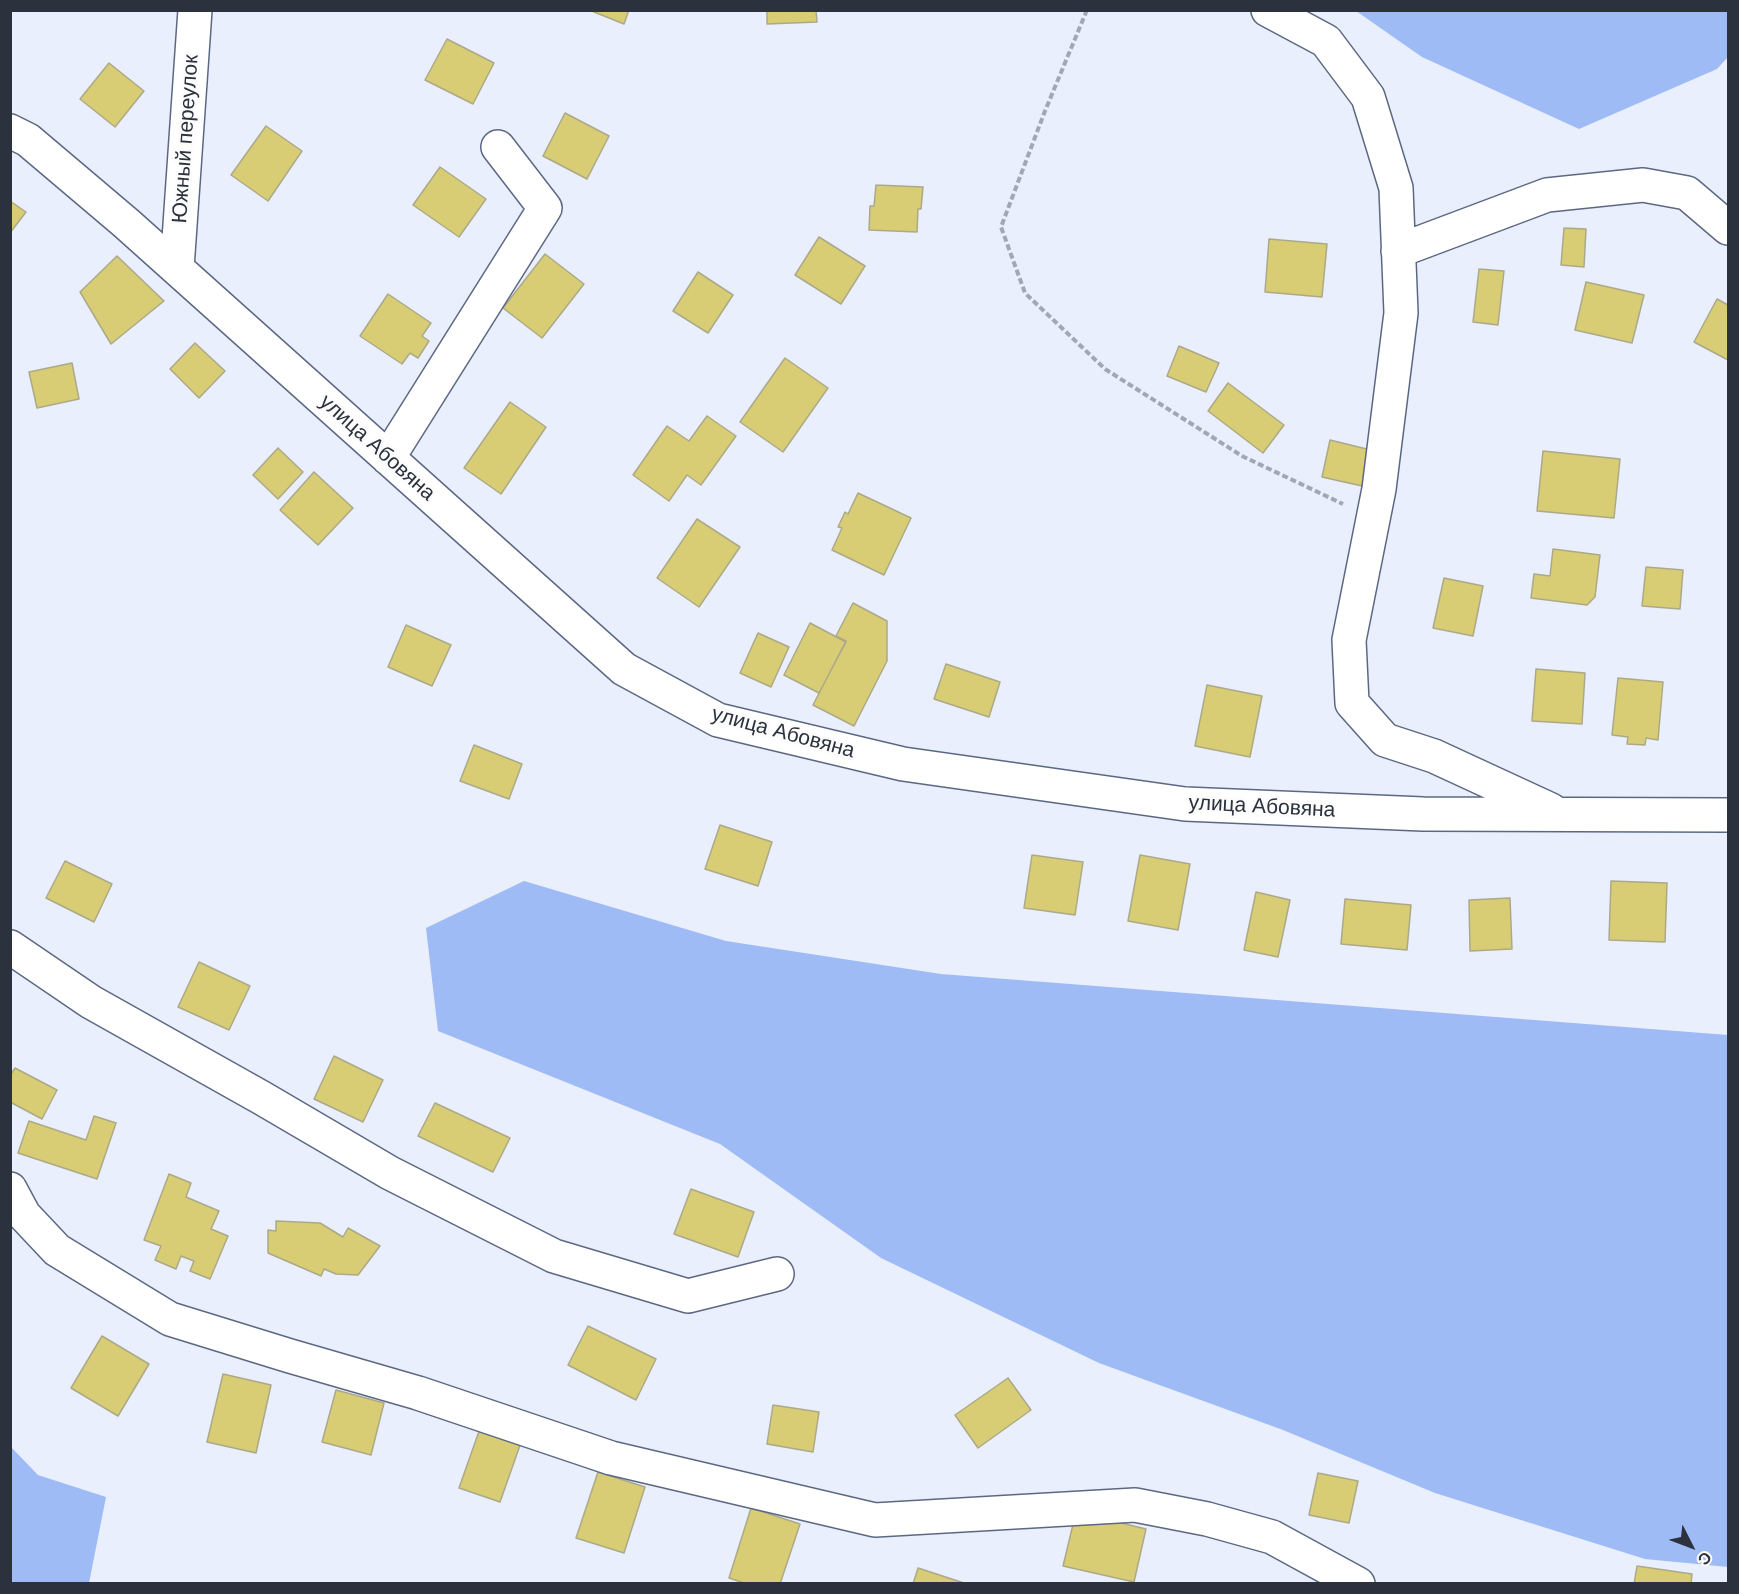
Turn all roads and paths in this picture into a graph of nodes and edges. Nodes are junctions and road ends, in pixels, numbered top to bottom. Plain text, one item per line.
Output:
1 (195, 10) edge
2 (1087, 10) edge
3 (1268, 10) edge
4 (10, 131) edge
5 (498, 147) dead end
6 (1728, 228) edge
7 (1398, 251) junction
8 (177, 268) junction
9 (388, 458) junction
10 (1373, 519) junction
11 (1561, 814) junction
12 (1728, 815) edge
13 (10, 947) edge
14 (10, 1189) edge
15 (777, 1274) dead end
16 (1358, 1584) edge

1 - 8 street, Южный переулок
2 - 10 path
3 - 7 street
4 - 8 street, улица Абовяна
5 - 9 street
6 - 7 street
7 - 10 street
8 - 9 street, улица Абовяна
9 - 11 street, улица Абовяна
10 - 11 street
11 - 12 street, улица Абовяна
13 - 15 street
14 - 16 street

